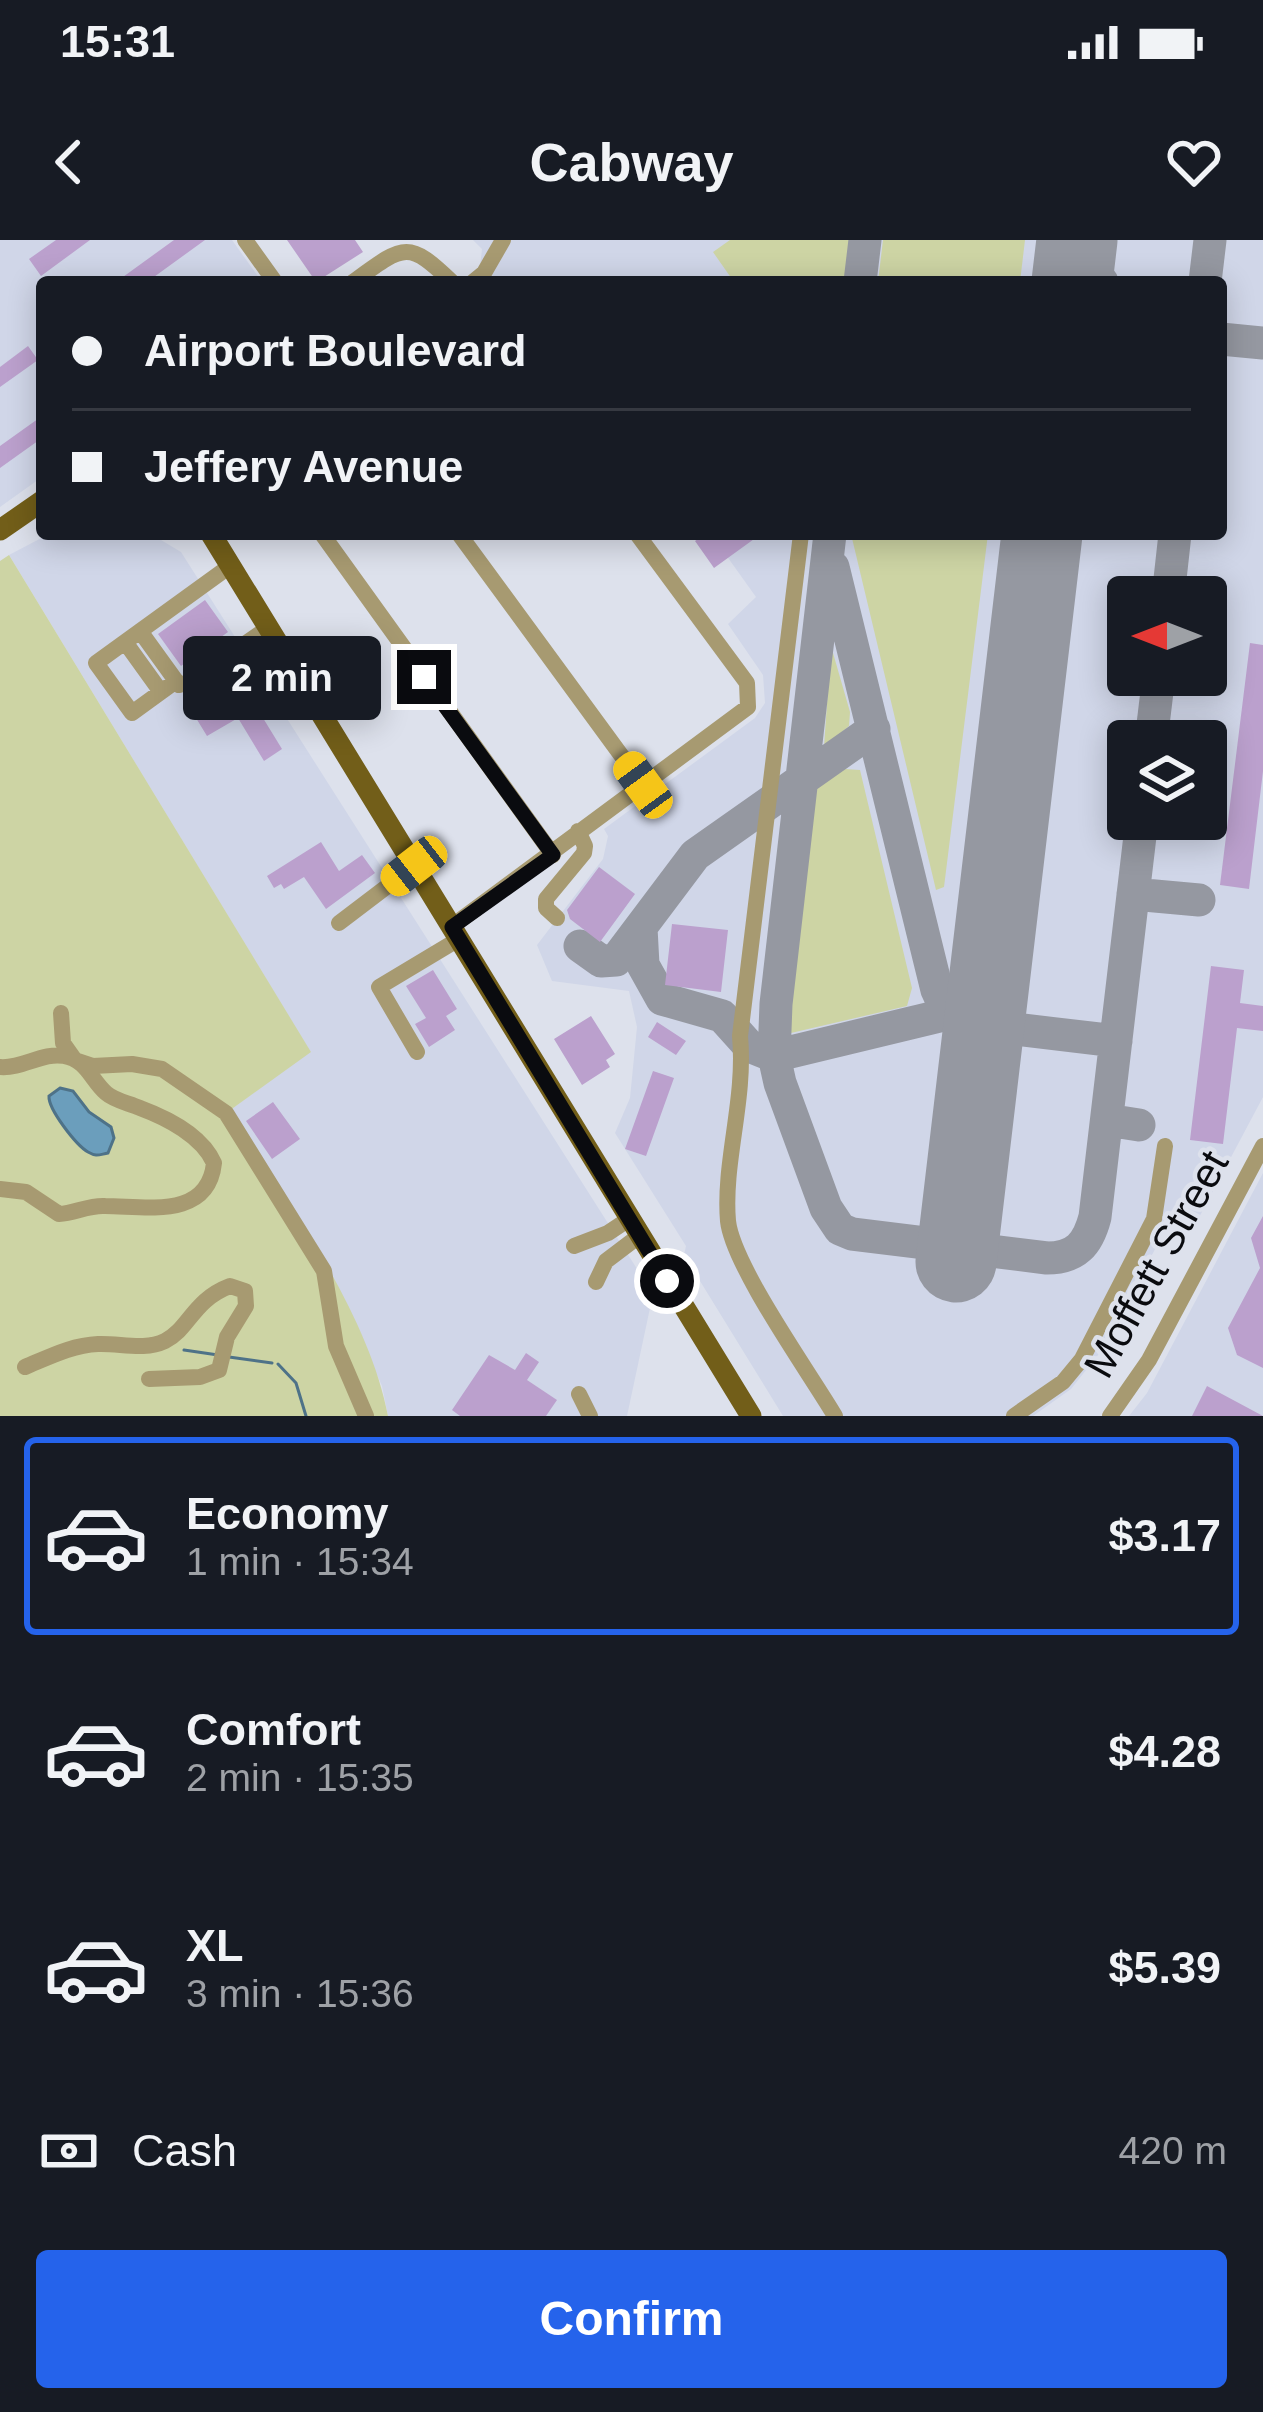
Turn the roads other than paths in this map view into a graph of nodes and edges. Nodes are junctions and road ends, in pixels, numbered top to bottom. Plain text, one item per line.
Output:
1 (245, 240) edge
2 (503, 240) edge
3 (405, 244) edge
4 (271, 276) edge
5 (361, 276) edge
6 (448, 276) edge
7 (480, 276) edge
8 (36, 505) edge
9 (8, 525) edge
10 (215, 540) edge
11 (326, 540) edge
12 (463, 540) edge
13 (641, 540) edge
14 (800, 540) edge
15 (230, 566) junction
16 (268, 628) junction
17 (132, 636) junction
18 (169, 687) junction
19 (643, 785) junction
20 (578, 831) junction
21 (553, 855) junction
22 (414, 866) junction
23 (533, 869) junction
24 (555, 887) junction
25 (557, 918) dead end
26 (339, 923) dead end
27 (455, 933) junction
28 (61, 1013) dead end
29 (417, 1052) dead end
30 (78, 1062) junction
31 (0, 1067) edge
32 (1165, 1146) dead end
33 (1263, 1146) edge
34 (0, 1189) edge
35 (634, 1227) junction
36 (25, 1367) dead end
37 (149, 1379) dead end
38 (579, 1394) dead end
39 (366, 1416) edge
40 (590, 1416) edge
41 (751, 1416) edge
42 (835, 1416) edge
43 (1014, 1416) edge
44 (1110, 1416) edge

1 - 4 street
2 - 7 street
3 - 5 street
3 - 6 street
8 - 9 main road
10 - 15 main road
11 - 21 street
12 - 19 street
13 - 19 street
14 - 42 street
15 - 16 main road
15 - 17 street
16 - 18 street
16 - 22 main road
17 - 18 street
17 - 18 street
19 - 20 street
20 - 21 street
20 - 24 street
21 - 23 street
22 - 26 street
22 - 27 main road
23 - 24 street
23 - 27 street
24 - 25 street
27 - 29 street
27 - 35 main road
28 - 30 street
30 - 31 street
30 - 34 street
30 - 39 street
32 - 43 street
33 - 44 street, Moffett Street
35 - 35 street
35 - 41 main road
36 - 37 street
38 - 40 street

